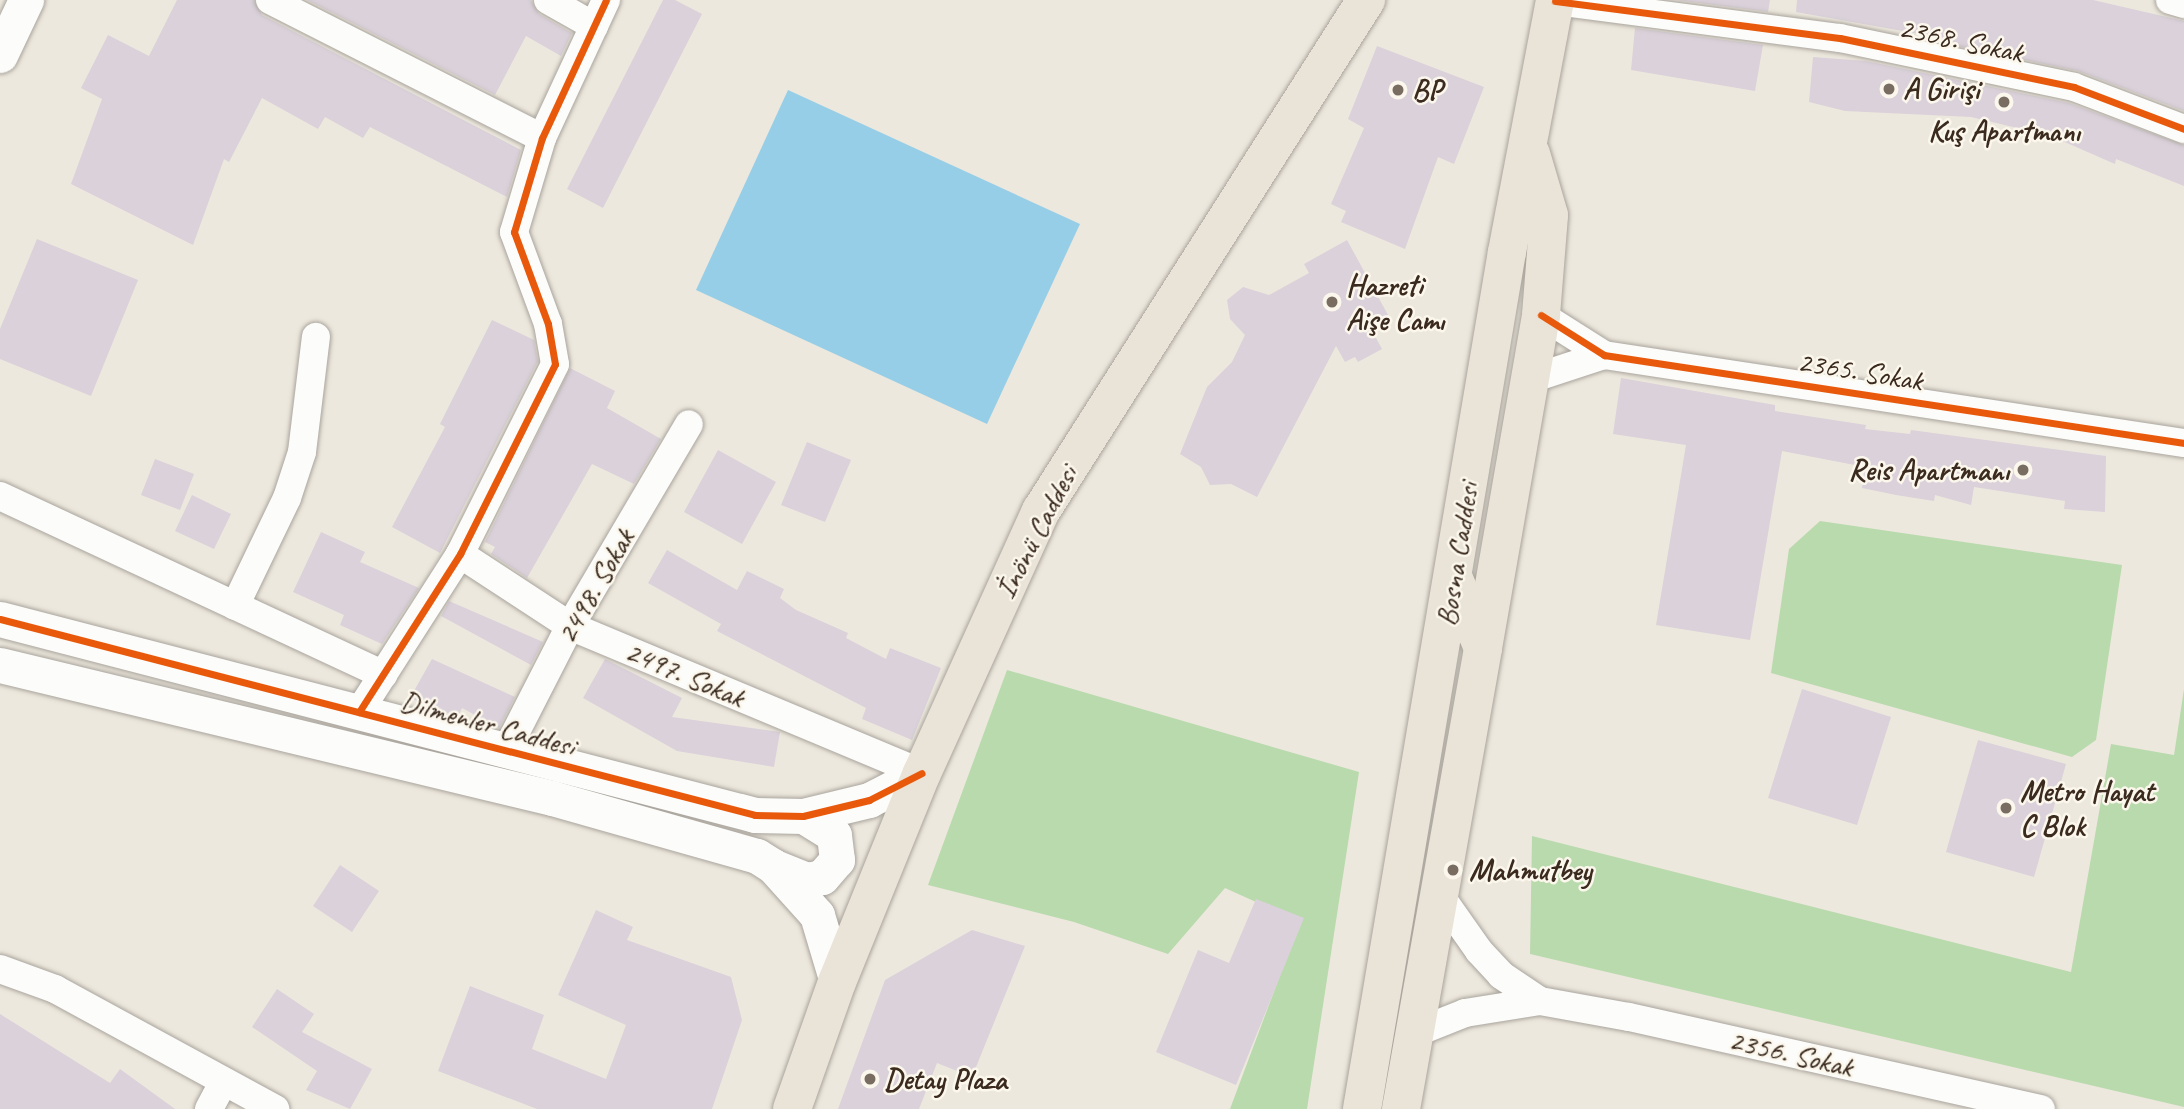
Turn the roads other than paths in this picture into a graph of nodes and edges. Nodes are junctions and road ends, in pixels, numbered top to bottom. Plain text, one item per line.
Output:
1 (26, 0) edge
2 (270, 0) edge
3 (548, 0) edge
4 (606, 0) edge
5 (1366, 0) edge
6 (1555, 0) edge
7 (2171, 0) edge
8 (2184, 4) edge
9 (594, 26) junction
10 (0, 55) edge
11 (2184, 129) edge
12 (542, 138) junction
13 (1530, 150) junction
14 (1507, 252) junction
15 (1541, 315) junction
16 (316, 337) dead end
17 (1604, 355) junction
18 (1531, 379) junction
19 (689, 424) dead end
20 (2184, 443) edge
21 (0, 496) edge
22 (460, 554) junction
23 (1454, 579) junction
24 (235, 606) junction
25 (0, 619) edge
26 (570, 626) junction
27 (1483, 648) junction
28 (0, 666) edge
29 (383, 675) junction
30 (359, 712) junction
31 (506, 751) junction
32 (922, 773) junction
33 (1416, 798) junction
34 (803, 817) junction
35 (774, 866) junction
36 (1441, 879) junction
37 (0, 969) edge
38 (837, 982) junction
39 (1540, 1002) junction
40 (1415, 1033) junction
41 (223, 1083) junction
42 (209, 1109) edge
43 (275, 1109) edge
44 (792, 1109) edge
45 (1362, 1109) edge
46 (1401, 1109) edge
47 (2041, 1109) edge

1 - 10 street
2 - 12 street
3 - 9 street
4 - 9 street
5 - 32 main road, İnönü Caddesi
6 - 11 street, 2368. Sokak
6 - 13 main road, Bosna Caddesi
7 - 8 street
9 - 12 street
12 - 22 street
13 - 14 main road, Bosna Caddesi
13 - 15 main road
14 - 15 main road
14 - 23 main road, Bosna Caddesi
15 - 17 street, 2365. Sokak
15 - 18 main road
16 - 24 street
17 - 18 street, 2365. Sokak
17 - 20 street, 2365. Sokak
18 - 27 main road
19 - 26 street, 2498. Sokak
21 - 24 street
22 - 26 street, 2497. Sokak
22 - 29 street
23 - 27 main road
23 - 33 main road, Bosna Caddesi
24 - 29 street
25 - 30 street, Dilmenler Caddesi
26 - 31 street, 2498. Sokak
26 - 32 street, 2497. Sokak
27 - 36 main road
28 - 35 street, Dilmenler Caddesi
29 - 30 street
30 - 31 street, Dilmenler Caddesi
31 - 34 street, Dilmenler Caddesi
32 - 34 street, Dilmenler Caddesi
32 - 38 main road, İnönü Caddesi
33 - 36 main road
33 - 45 main road, Bosna Caddesi
34 - 35 street
35 - 38 street, Dilmenler Caddesi
36 - 39 street
36 - 40 main road
37 - 41 street
38 - 44 main road, İnönü Caddesi
39 - 40 street
39 - 47 street, 2356. Sokak
40 - 46 main road
41 - 42 street
41 - 43 street

